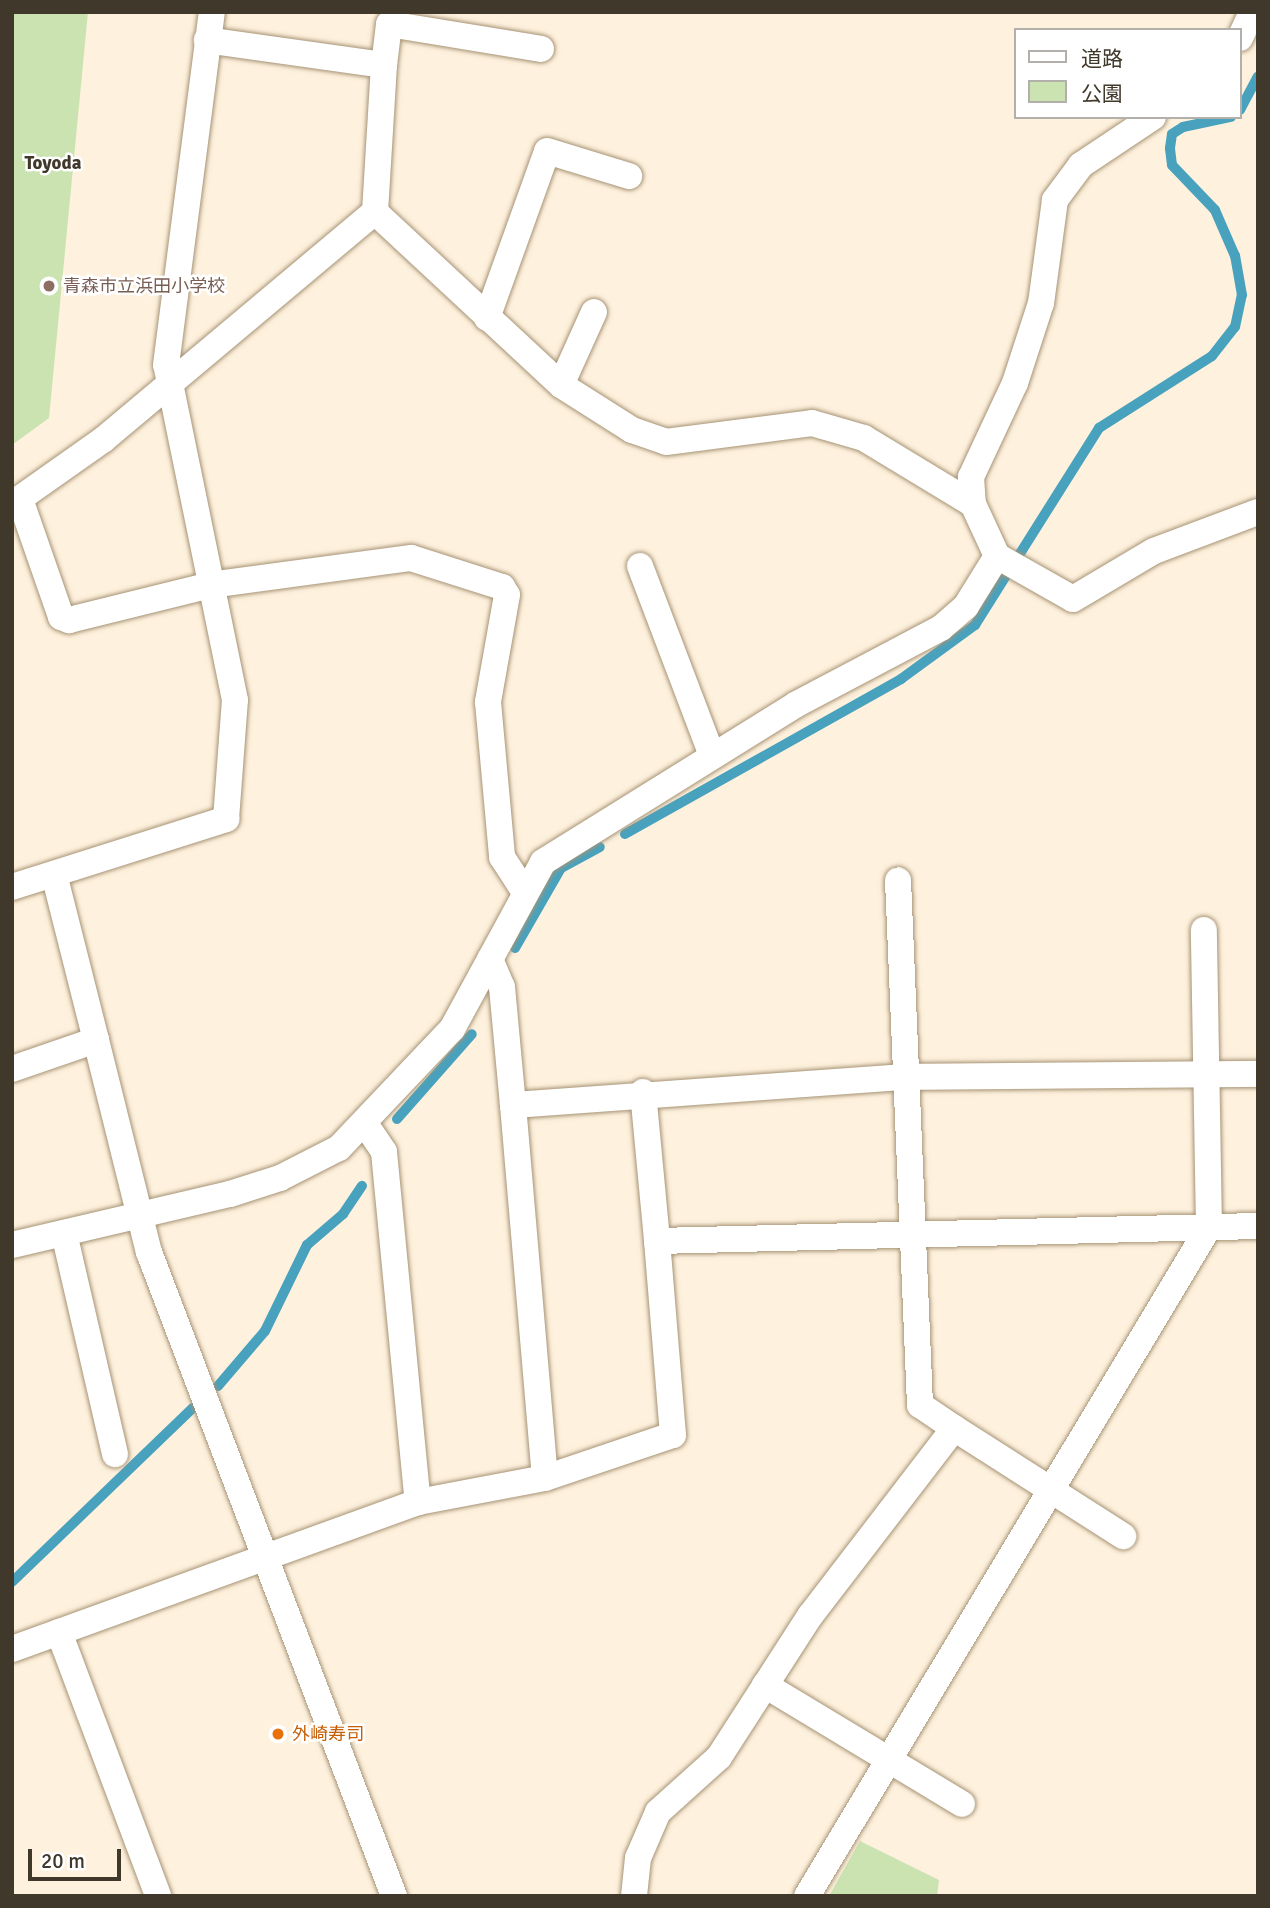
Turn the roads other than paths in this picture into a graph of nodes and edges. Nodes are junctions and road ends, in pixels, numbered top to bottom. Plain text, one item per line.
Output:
1 (212, 12) edge
2 (1252, 12) edge
3 (1242, 34) edge
4 (207, 40) junction
5 (541, 49) dead end
6 (384, 65) junction
7 (1150, 119) edge
8 (629, 176) dead end
9 (375, 212) junction
10 (594, 312) dead end
11 (488, 318) junction
12 (561, 385) junction
13 (168, 387) junction
14 (16, 502) edge
15 (973, 504) junction
16 (1258, 512) edge
17 (1008, 562) junction
18 (640, 566) dead end
19 (210, 585) junction
20 (712, 756) junction
21 (54, 874) junction
22 (898, 880) dead end
23 (12, 887) edge
24 (523, 889) junction
25 (1204, 930) dead end
26 (490, 959) junction
27 (96, 1040) junction
28 (12, 1069) edge
29 (1207, 1073) junction
30 (1258, 1074) edge
31 (906, 1077) junction
32 (643, 1092) junction
33 (513, 1105) junction
34 (366, 1125) junction
35 (138, 1217) junction
36 (1258, 1226) edge
37 (1209, 1227) junction
38 (64, 1233) junction
39 (909, 1233) junction
40 (657, 1241) junction
41 (12, 1245) edge
42 (954, 1428) junction
43 (115, 1454) dead end
44 (545, 1478) junction
45 (1052, 1489) junction
46 (418, 1502) junction
47 (1124, 1536) dead end
48 (267, 1554) junction
49 (59, 1632) junction
50 (12, 1649) edge
51 (765, 1685) junction
52 (890, 1758) junction
53 (962, 1804) dead end
54 (158, 1896) edge
55 (394, 1896) edge
56 (634, 1896) edge
57 (807, 1896) edge

1 - 4 street
2 - 3 street
4 - 6 street
4 - 13 street
5 - 6 street
6 - 9 street
7 - 15 street
8 - 11 street
9 - 11 street
9 - 13 street
10 - 12 street
11 - 12 street
12 - 15 street
13 - 14 street
13 - 19 street
14 - 19 street
15 - 17 street
16 - 17 street
17 - 20 street
18 - 20 street
19 - 21 street
19 - 24 street
20 - 24 street
21 - 23 street
21 - 27 street
22 - 31 street
24 - 26 street
25 - 29 street
26 - 33 street
26 - 34 street
27 - 28 street
27 - 35 street
29 - 30 street
29 - 31 street
29 - 37 street
31 - 32 street
31 - 39 street
32 - 33 street
32 - 40 street
33 - 44 street
34 - 35 street
34 - 46 street
35 - 38 street
35 - 48 street
36 - 37 street
37 - 39 street
37 - 45 street
38 - 41 street
38 - 43 street
39 - 40 street
39 - 42 street
40 - 44 street
42 - 45 street
42 - 51 street
44 - 46 street
45 - 47 street
45 - 52 street
46 - 48 street
48 - 49 street
48 - 55 street
49 - 50 street
49 - 54 street
51 - 52 street
51 - 56 street
52 - 53 street
52 - 57 street

